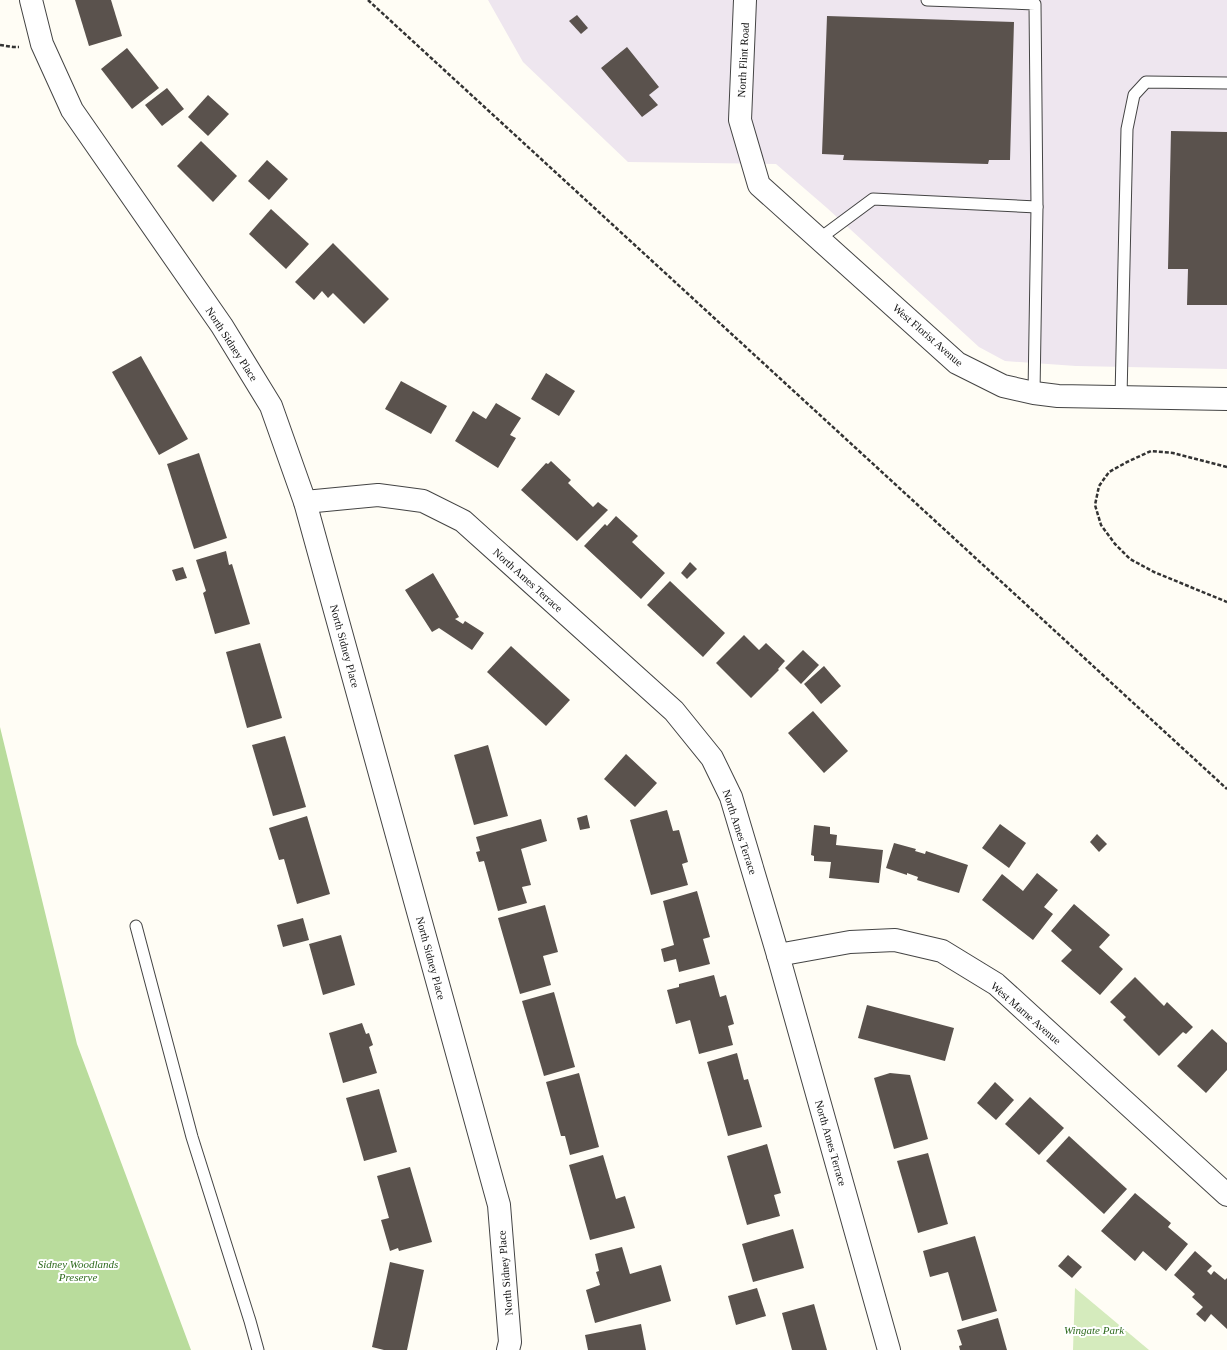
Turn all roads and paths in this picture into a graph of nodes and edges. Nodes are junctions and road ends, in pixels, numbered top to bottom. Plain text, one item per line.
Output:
1 (31, 0) edge
2 (368, 0) edge
3 (745, 0) edge
4 (927, 0) edge
5 (1227, 83) edge
6 (740, 120) joint
7 (1037, 207) junction
8 (819, 238) junction
9 (1034, 393) junction
10 (1121, 397) junction
11 (1227, 399) edge
12 (1227, 467) edge
13 (305, 502) junction
14 (1227, 602) edge
15 (1227, 790) edge
16 (136, 926) dead end
17 (778, 955) junction
18 (1227, 1195) edge
19 (258, 1350) edge
20 (508, 1350) edge
21 (890, 1350) edge

1 - 13 street, North Sidney Place
2 - 15 path
3 - 6 street, North Flint Road
4 - 7 lane
5 - 10 lane
6 - 8 street, West Florist Avenue
7 - 8 lane
7 - 9 lane
8 - 9 street, West Florist Avenue
9 - 10 street, West Florist Avenue
10 - 11 street, West Florist Avenue
12 - 14 path
13 - 17 street, North Ames Terrace
13 - 20 street, North Sidney Place
16 - 19 lane
17 - 18 street, West Marne Avenue
17 - 21 street, North Ames Terrace

